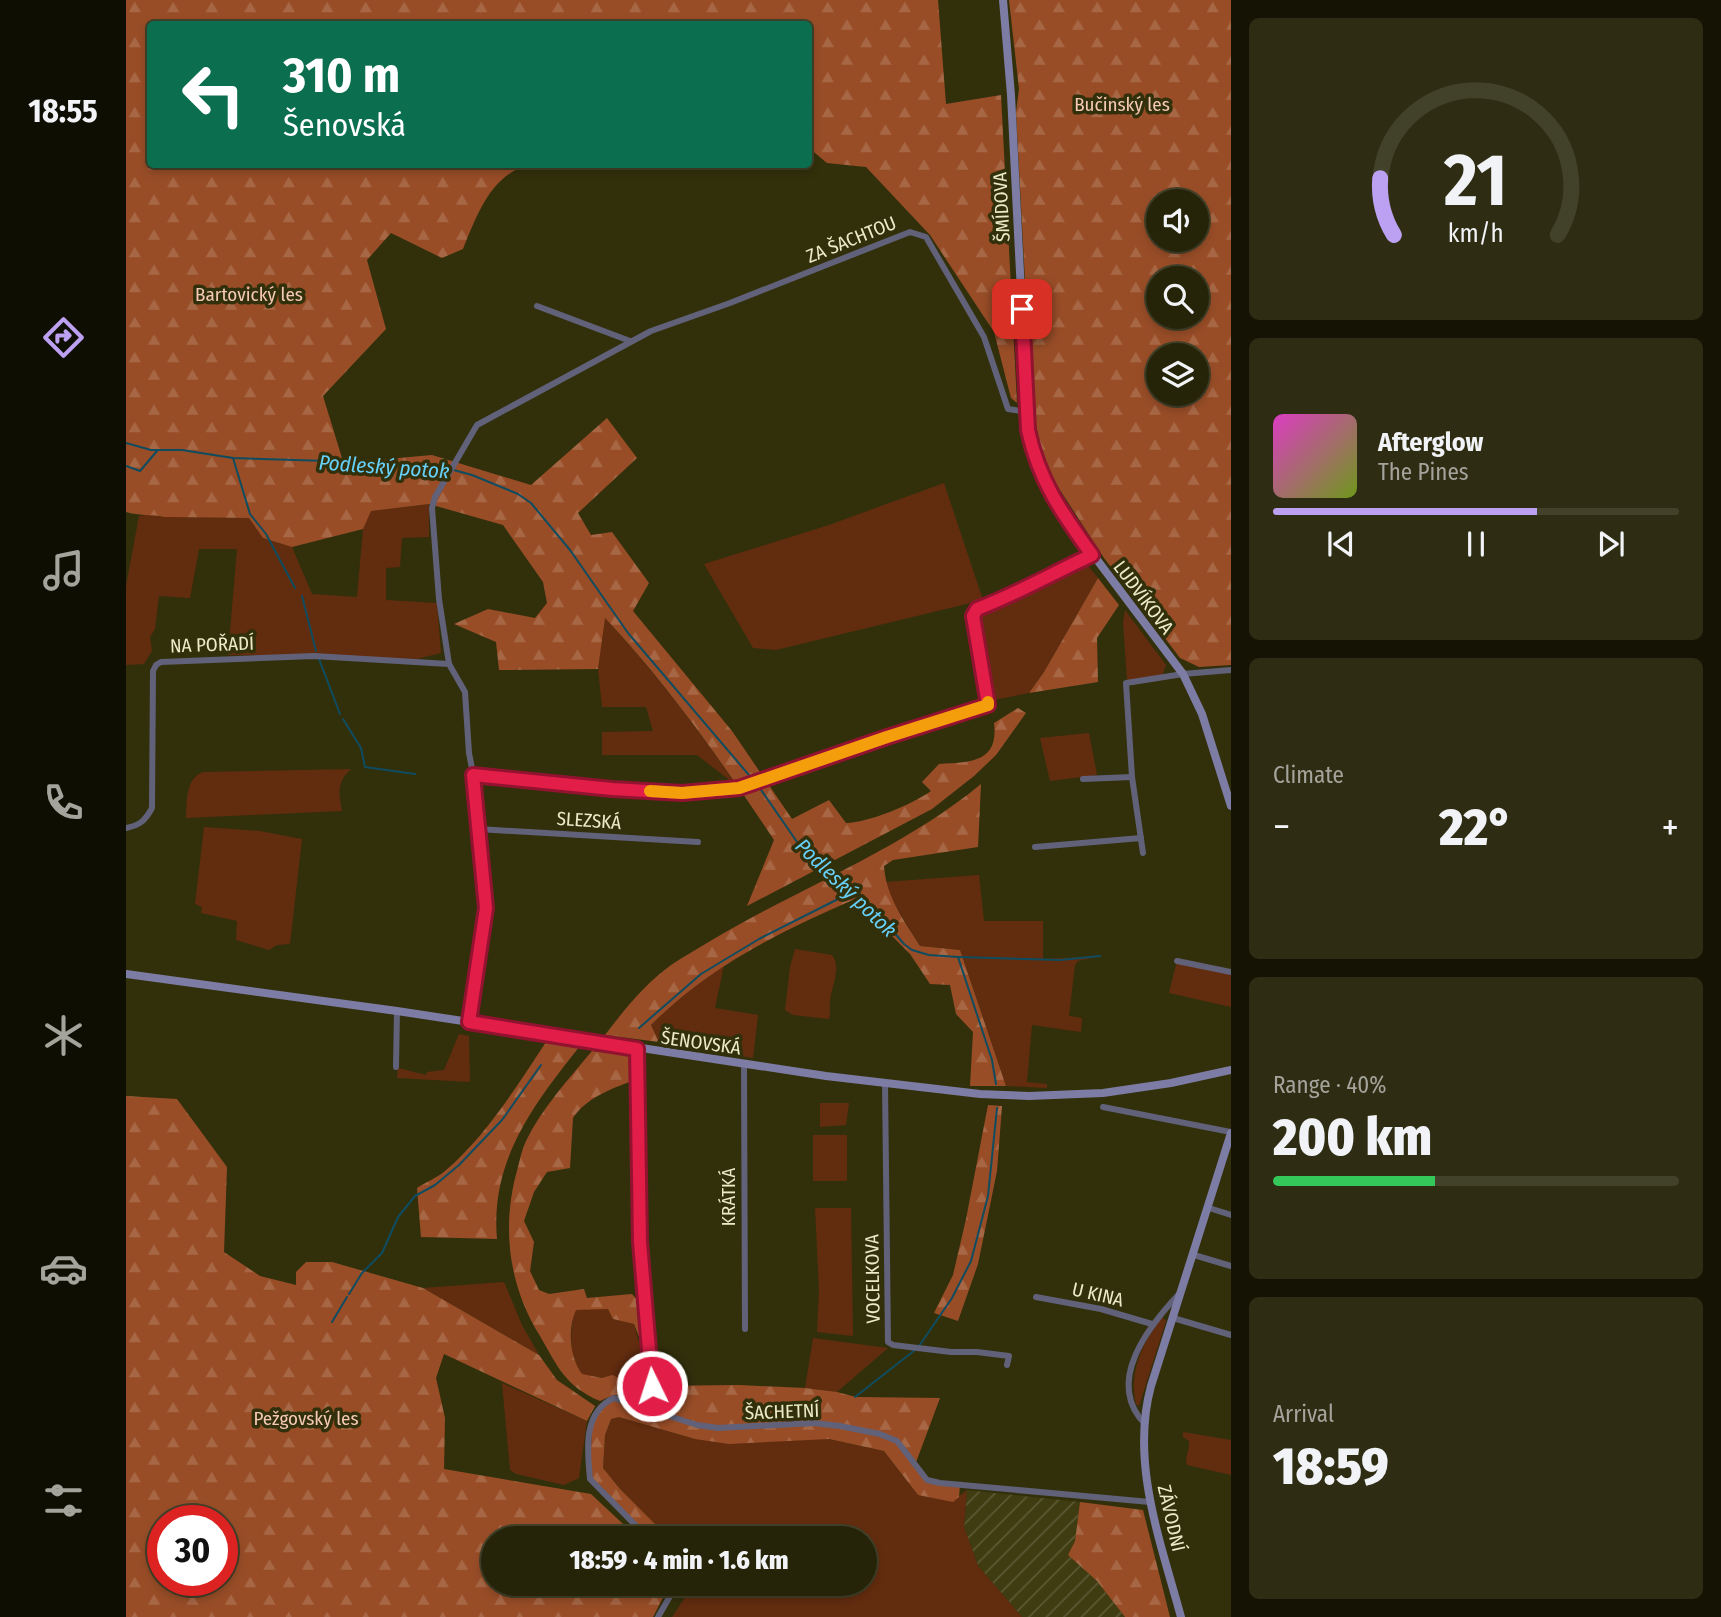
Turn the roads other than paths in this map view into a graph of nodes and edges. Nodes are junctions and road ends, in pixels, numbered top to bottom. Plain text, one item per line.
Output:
1 (1003, 0) edge
2 (537, 306) dead end
3 (630, 341) junction
4 (1027, 412) junction
5 (1092, 555) junction
6 (449, 664) junction
7 (1231, 670) edge
8 (1183, 674) junction
9 (473, 775) junction
10 (1132, 777) junction
11 (1083, 779) dead end
12 (1231, 806) edge
13 (126, 828) edge
14 (478, 829) junction
15 (1141, 838) junction
16 (698, 842) dead end
17 (1035, 847) dead end
18 (1143, 853) dead end
19 (1177, 961) dead end
20 (1231, 972) edge
21 (126, 974) edge
22 (397, 1011) junction
23 (469, 1022) junction
24 (637, 1049) junction
25 (744, 1064) junction
26 (396, 1067) dead end
27 (1231, 1070) edge
28 (886, 1084) junction
29 (1103, 1107) dead end
30 (1231, 1133) edge
31 (1209, 1208) junction
32 (1231, 1215) edge
33 (1194, 1255) junction
34 (1231, 1266) edge
35 (1183, 1290) junction
36 (1036, 1297) dead end
37 (1173, 1318) junction
38 (1152, 1324) junction
39 (744, 1329) dead end
40 (1231, 1335) edge
41 (1007, 1365) dead end
42 (653, 1412) junction
43 (1145, 1423) junction
44 (1150, 1502) junction
45 (636, 1526) edge
46 (670, 1596) edge
47 (658, 1617) edge
48 (1181, 1617) edge

1 - 4 street, ŠMÍDOVA
2 - 3 street
3 - 4 street, ZA ŠACHTOU
3 - 6 street, ZA ŠACHTOU
4 - 5 street, LUDVÍKOVA
5 - 8 street, LUDVÍKOVA
5 - 9 street, SLEZSKÁ
6 - 9 street
6 - 13 street, NA POŘADÍ
7 - 8 street
8 - 10 street
8 - 12 street, LUDVÍKOVA
9 - 14 street
10 - 11 street
10 - 15 street
14 - 16 street, SLEZSKÁ
14 - 23 street
15 - 17 street
15 - 18 street
19 - 20 street
21 - 22 street, ŠENOVSKÁ
22 - 23 street, ŠENOVSKÁ
22 - 26 street
23 - 24 street, ŠENOVSKÁ
24 - 25 street, ŠENOVSKÁ
24 - 42 street
25 - 28 street, ŠENOVSKÁ
25 - 39 street, KRÁTKÁ
27 - 28 street, ŠENOVSKÁ
28 - 41 street, VOCELKOVA
29 - 30 street, ZÁVODNÍ
30 - 31 street, ZÁVODNÍ
31 - 32 street
31 - 33 street, ZÁVODNÍ
33 - 34 street
33 - 35 street, ZÁVODNÍ
35 - 37 street, ZÁVODNÍ
35 - 38 street, ZÁVODNÍ
36 - 38 street, U KINA
37 - 40 street
37 - 43 street, ZÁVODNÍ
38 - 43 street, ZÁVODNÍ
42 - 44 street, ŠACHETNÍ
42 - 45 street, ŠACHETNÍ
43 - 44 street, ZÁVODNÍ
44 - 48 street, ZÁVODNÍ
46 - 47 street

